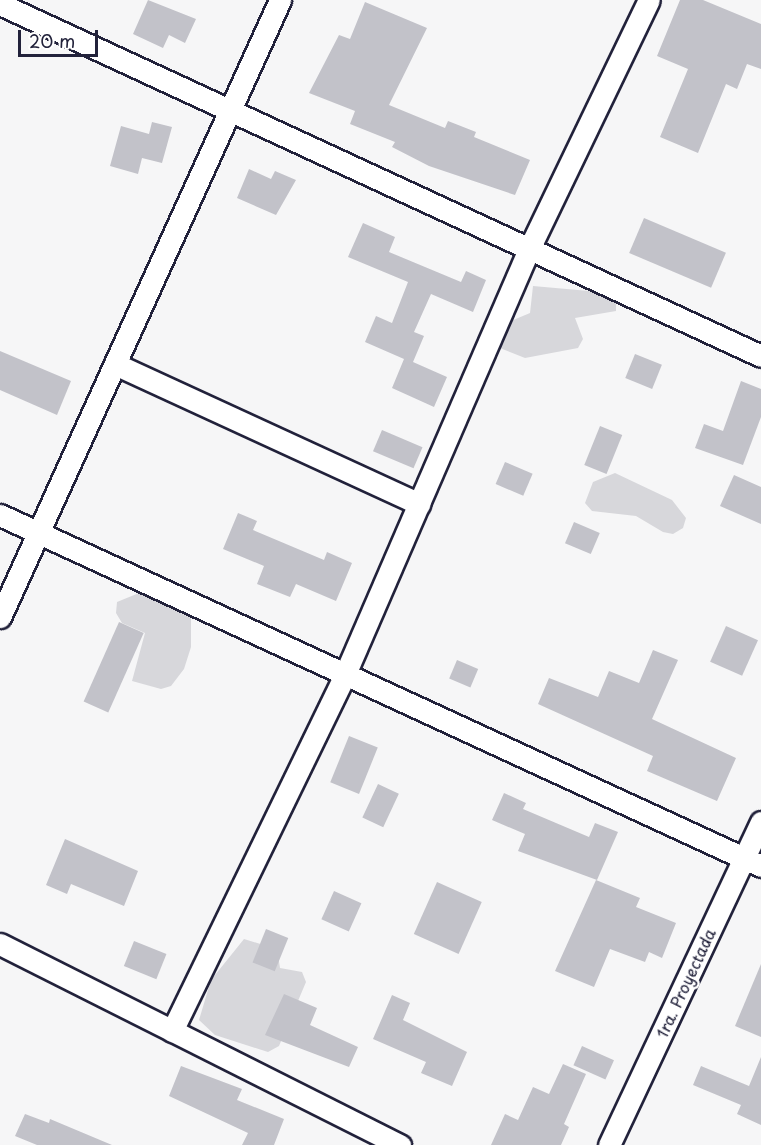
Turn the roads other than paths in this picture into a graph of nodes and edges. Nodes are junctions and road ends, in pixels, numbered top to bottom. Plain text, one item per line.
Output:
1 (280, 0) edge
2 (649, 0) edge
3 (0, 4) edge
4 (229, 111) junction
5 (529, 249) junction
6 (761, 356) edge
7 (115, 364) junction
8 (419, 504) junction
9 (0, 515) edge
10 (40, 533) junction
11 (0, 617) edge
12 (346, 672) junction
13 (761, 822) edge
14 (752, 862) edge
15 (0, 945) edge
16 (172, 1031) junction
17 (400, 1145) edge
18 (609, 1145) edge

1 - 4 street
2 - 5 street
3 - 4 street
4 - 5 street
4 - 7 street
5 - 6 street
5 - 8 street
7 - 8 street
7 - 10 street
8 - 12 street
9 - 10 street
10 - 11 street
10 - 12 street
12 - 14 street
12 - 16 street
13 - 14 street, 1ra. Proyectada
14 - 18 street, 1ra. Proyectada
15 - 16 street
16 - 17 street

